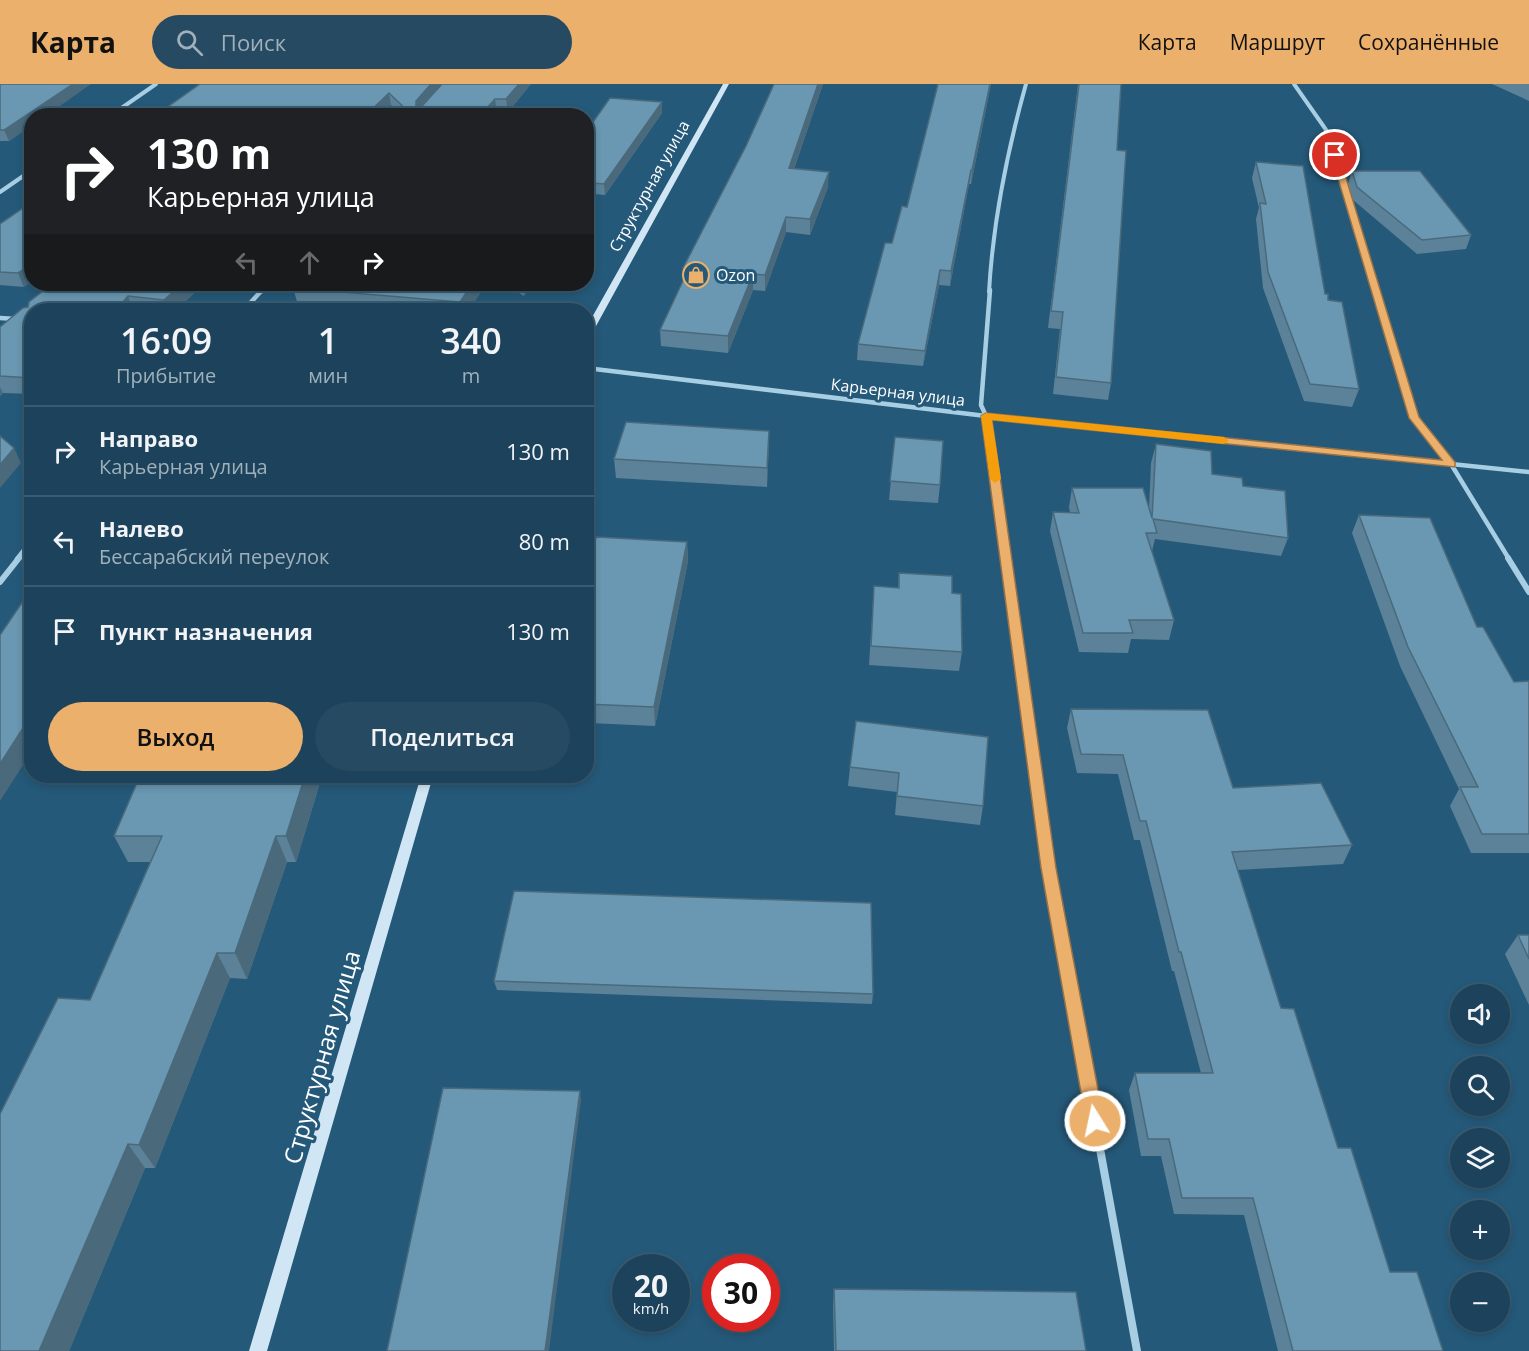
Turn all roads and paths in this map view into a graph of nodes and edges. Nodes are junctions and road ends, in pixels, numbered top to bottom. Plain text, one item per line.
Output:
1 (156, 84) edge
2 (726, 84) edge
3 (1026, 84) edge
4 (1293, 84) edge
5 (122, 108) edge
6 (24, 176) edge
7 (0, 192) edge
8 (261, 291) edge
9 (250, 303) edge
10 (0, 318) edge
11 (24, 320) edge
12 (594, 323) edge
13 (594, 369) edge
14 (986, 416) junction
15 (1451, 464) junction
16 (1529, 472) edge
17 (24, 550) edge
18 (0, 582) edge
19 (1529, 591) edge
20 (425, 783) edge
21 (258, 1351) edge
22 (1137, 1351) edge

1 - 5 street
2 - 12 main road, Структурная улица
3 - 14 street
4 - 15 street
6 - 7 street
8 - 9 street
10 - 11 street
13 - 14 street, Карьерная улица
14 - 15 street, Карьерная улица
14 - 22 street
15 - 16 street, Карьерная улица
15 - 19 street
17 - 18 street
20 - 21 main road, Структурная улица

